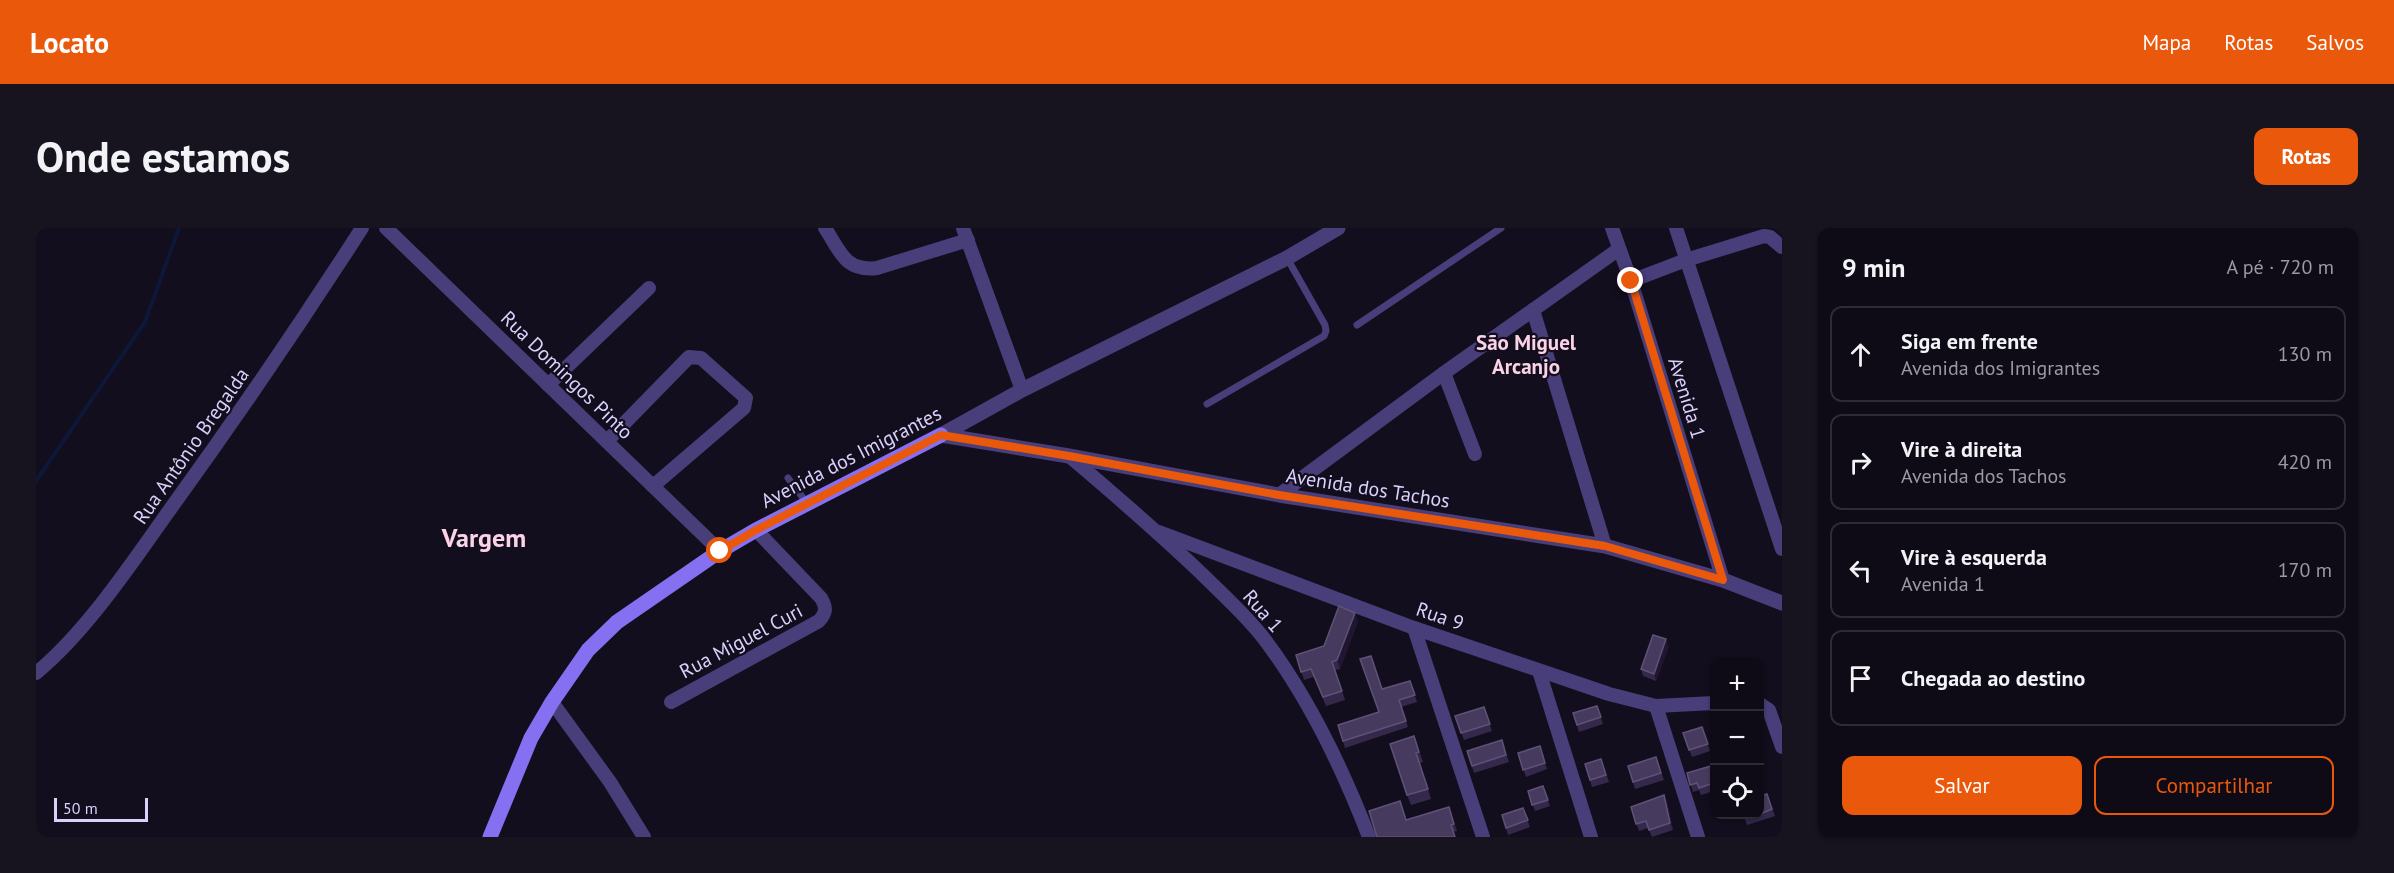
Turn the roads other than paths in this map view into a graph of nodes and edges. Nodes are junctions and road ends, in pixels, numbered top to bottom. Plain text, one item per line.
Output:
1 (362, 228) edge
2 (386, 228) edge
3 (825, 228) edge
4 (1338, 228) edge
5 (1500, 228) edge
6 (1612, 228) edge
7 (1676, 228) edge
8 (965, 234) edge
9 (1782, 247) edge
10 (1619, 249) junction
11 (1287, 258) junction
12 (1686, 260) junction
13 (1631, 281) junction
14 (649, 288) dead end
15 (1533, 310) junction
16 (1357, 325) dead end
17 (1444, 373) junction
18 (549, 385) junction
19 (1022, 390) junction
20 (1207, 404) dead end
21 (941, 435) junction
22 (607, 441) junction
23 (1475, 454) dead end
24 (1069, 456) junction
25 (788, 478) dead end
26 (653, 486) junction
27 (1279, 495) junction
28 (807, 503) junction
29 (756, 530) junction
30 (1158, 532) junction
31 (1605, 546) junction
32 (1782, 549) edge
33 (720, 551) junction
34 (1723, 580) junction
35 (1782, 603) edge
36 (1414, 628) junction
37 (1539, 671) junction
38 (36, 673) edge
39 (552, 702) junction
40 (671, 702) dead end
41 (1710, 703) edge
42 (1656, 706) junction
43 (1764, 707) edge
44 (1782, 747) edge
45 (490, 837) edge
46 (644, 837) edge
47 (1369, 837) edge
48 (1483, 837) edge
49 (1591, 837) edge
50 (1698, 837) edge

1 - 38 street, Rua Antônio Bregalda
2 - 18 street, Rua Domingos Pinto
3 - 8 street
4 - 11 street, Avenida dos Imigrantes
5 - 16 lane
6 - 10 street, Avenida 1
7 - 12 street
8 - 19 street
9 - 12 street
10 - 13 street, Avenida 1
10 - 15 street
11 - 19 street, Avenida dos Imigrantes
11 - 20 lane
12 - 13 street
12 - 32 street
13 - 34 street, Avenida 1
14 - 18 street
15 - 17 street
15 - 31 street
17 - 23 street
17 - 27 street
18 - 22 street, Rua Domingos Pinto
19 - 21 street, Avenida dos Imigrantes
21 - 24 street, Avenida dos Tachos
21 - 28 main road, Avenida dos Imigrantes
22 - 26 street, Rua Domingos Pinto
22 - 26 street
24 - 27 street, Avenida dos Tachos
24 - 30 street, Rua 1
25 - 28 lane
26 - 33 street, Rua Domingos Pinto
27 - 31 street, Avenida dos Tachos
28 - 29 main road, Avenida dos Imigrantes
29 - 33 main road, Avenida dos Imigrantes
29 - 40 street, Rua Miguel Curi
30 - 36 street, Rua 9
30 - 47 street, Rua 1
31 - 34 street, Avenida dos Tachos
33 - 39 main road, Avenida dos Imigrantes
34 - 35 street, Avenida dos Tachos
36 - 37 street, Rua 9
36 - 48 street
37 - 42 street, Rua 9
37 - 49 street
39 - 45 main road, Avenida dos Imigrantes
39 - 46 street
41 - 42 street, Rua 9
42 - 50 street
43 - 44 street

